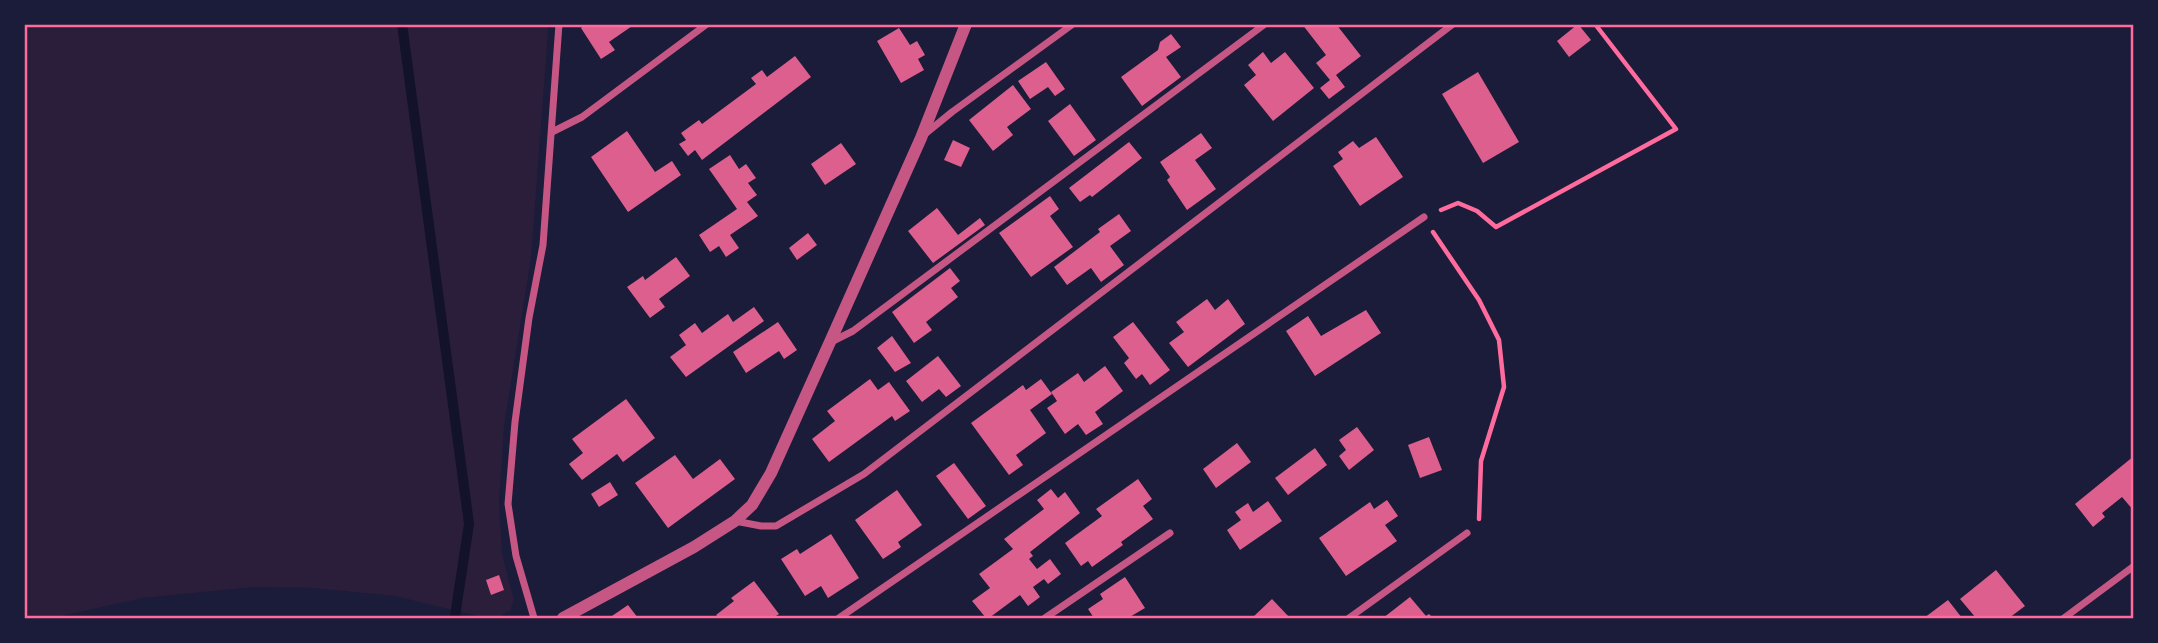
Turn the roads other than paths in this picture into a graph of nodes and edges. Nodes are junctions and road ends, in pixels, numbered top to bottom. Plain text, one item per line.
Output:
1 (568, 24) edge
2 (707, 24) edge
3 (966, 24) edge
4 (1073, 24) edge
5 (1265, 24) edge
6 (1453, 24) edge
7 (559, 27) edge
8 (552, 132) junction
9 (921, 138) junction
10 (1424, 217) road end
11 (830, 342) junction
12 (735, 521) junction
13 (1170, 533) dead end
14 (1467, 533) road end
15 (2133, 566) edge
16 (534, 618) edge
17 (563, 618) edge
18 (839, 618) edge
19 (1045, 618) edge
20 (1349, 618) edge
21 (2064, 618) edge

1 - 7 street
2 - 8 street
3 - 9 street
4 - 9 street
5 - 11 street
6 - 12 street
7 - 8 street
8 - 16 street
9 - 11 street
10 - 18 street
11 - 12 street
12 - 17 street
13 - 19 street
14 - 20 street
15 - 21 street

